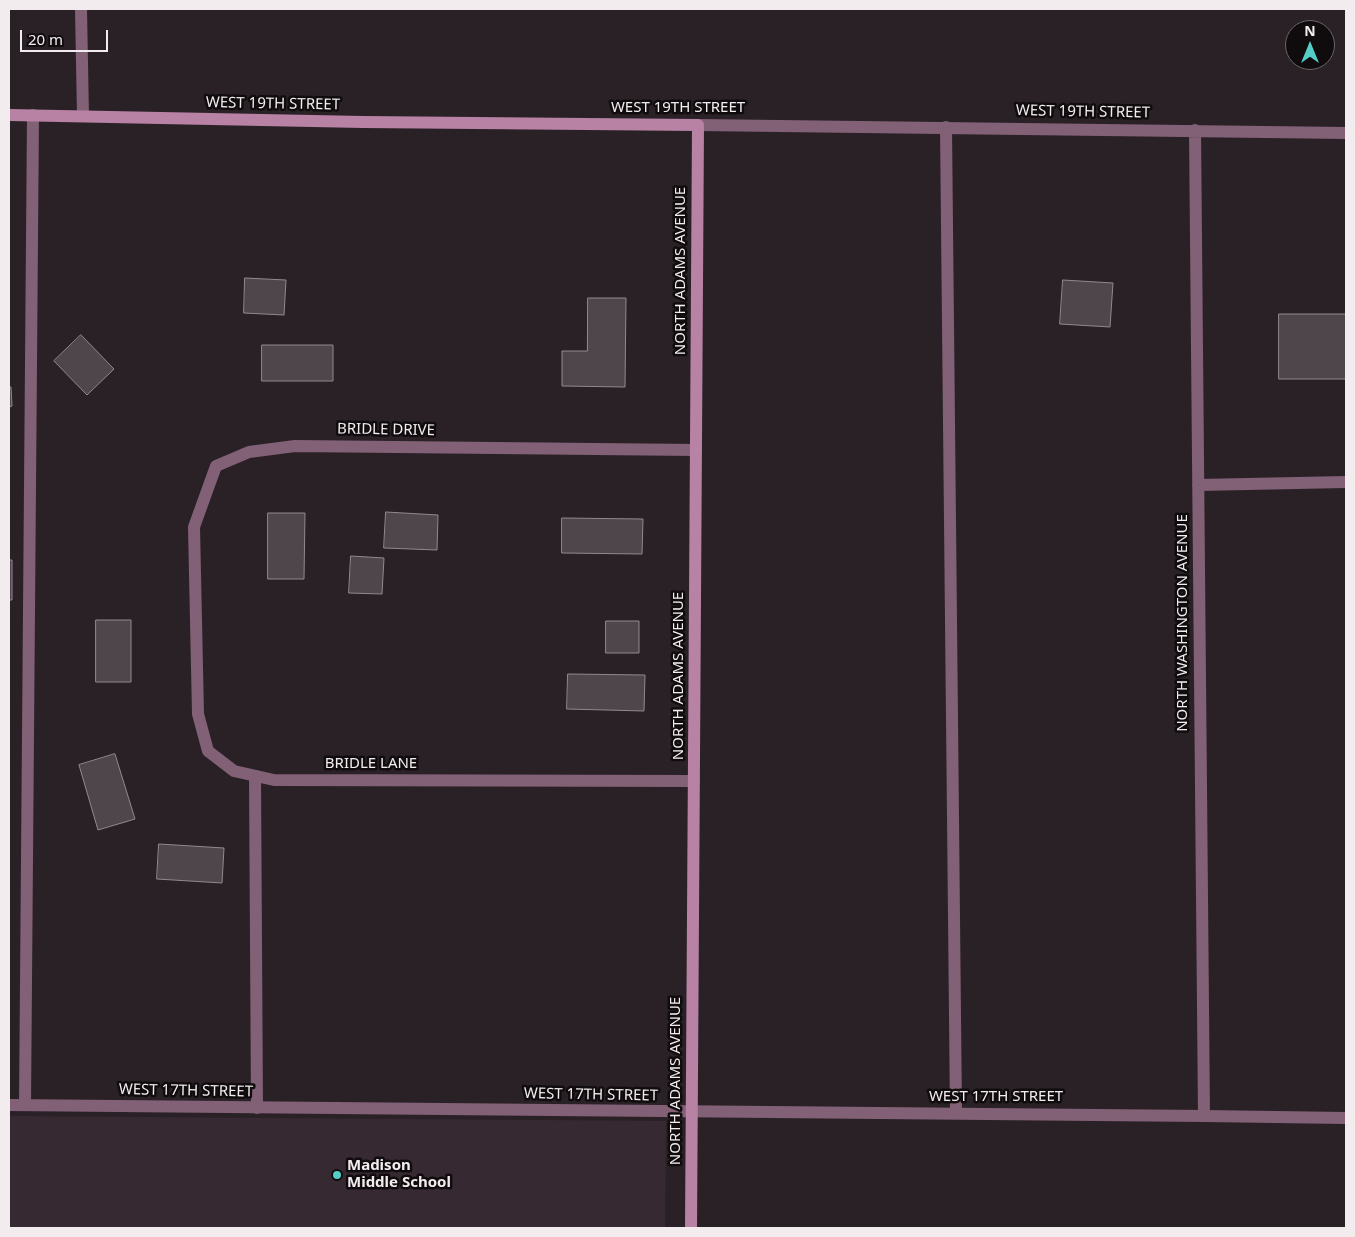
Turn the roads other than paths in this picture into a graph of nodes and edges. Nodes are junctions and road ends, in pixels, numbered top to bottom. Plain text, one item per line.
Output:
1 (81, 9) edge
2 (9, 114) edge
3 (33, 115) junction
4 (83, 116) junction
5 (698, 125) junction
6 (946, 127) junction
7 (1195, 130) junction
8 (1346, 133) edge
9 (696, 450) junction
10 (1346, 482) edge
11 (1198, 486) junction
12 (196, 600) joint
13 (255, 776) junction
14 (694, 781) junction
15 (9, 1105) edge
16 (25, 1106) junction
17 (257, 1108) junction
18 (692, 1112) junction
19 (956, 1113) junction
20 (1204, 1116) junction
21 (1346, 1118) edge
22 (691, 1228) edge

1 - 4 street
2 - 3 street, WEST 19TH STREET
3 - 4 street, WEST 19TH STREET
3 - 16 street
4 - 5 street, WEST 19TH STREET
5 - 6 street, WEST 19TH STREET
5 - 9 street, NORTH ADAMS AVENUE
6 - 7 street, WEST 19TH STREET
6 - 19 street
7 - 8 street, WEST 19TH STREET
7 - 11 street, NORTH WASHINGTON AVENUE
9 - 12 street, BRIDLE DRIVE
9 - 14 street, NORTH ADAMS AVENUE
10 - 11 street
11 - 20 street, NORTH WASHINGTON AVENUE
12 - 13 street, BRIDLE LANE
13 - 14 street, BRIDLE LANE
13 - 17 street
14 - 18 street, NORTH ADAMS AVENUE
15 - 16 street, WEST 17TH STREET
16 - 17 street, WEST 17TH STREET
17 - 18 street, WEST 17TH STREET
18 - 19 street, WEST 17TH STREET
18 - 22 street, NORTH ADAMS AVENUE
19 - 20 street, WEST 17TH STREET
20 - 21 street, WEST 17TH STREET

